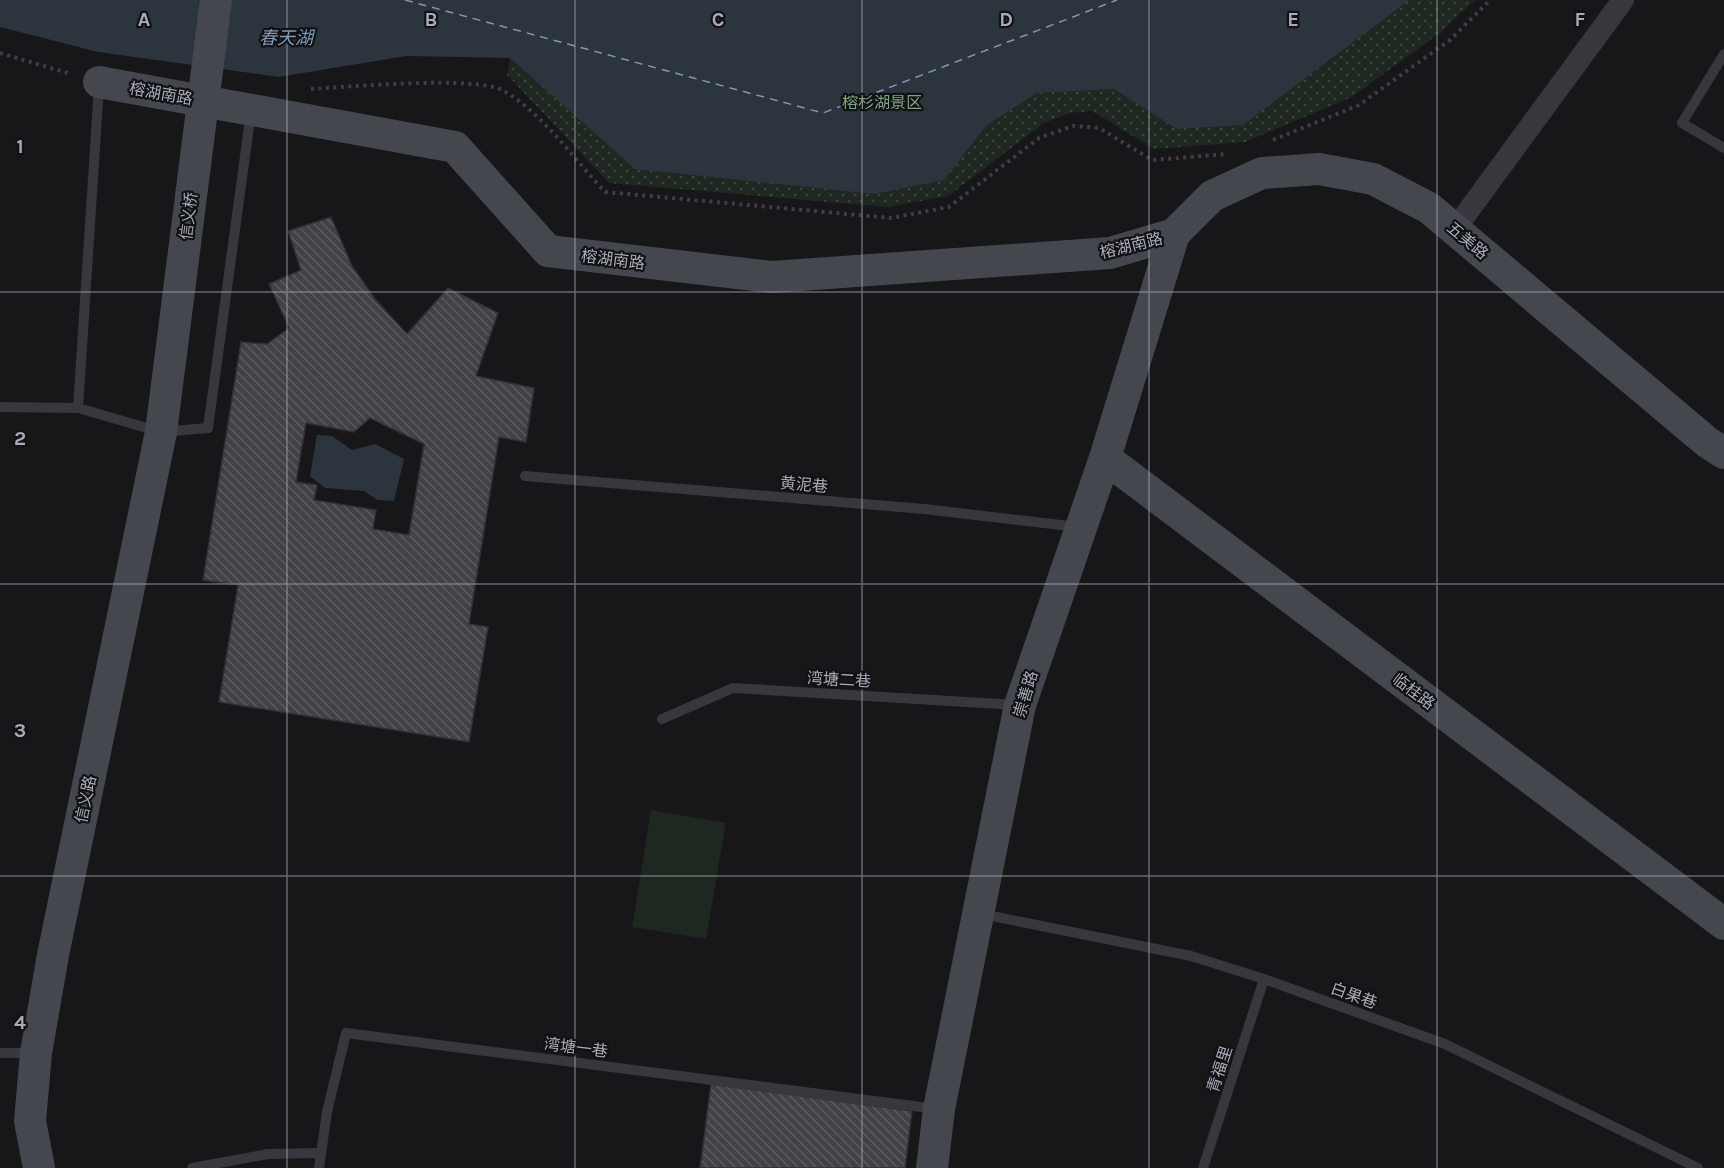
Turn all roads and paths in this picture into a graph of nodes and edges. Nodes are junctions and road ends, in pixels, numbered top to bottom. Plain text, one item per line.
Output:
1 (216, 0) edge
2 (1490, 0) edge
3 (1623, 0) edge
4 (0, 53) edge
5 (1724, 54) edge
6 (99, 82) junction
7 (308, 89) dead end
8 (251, 108) junction
9 (1265, 144) dead end
10 (1724, 148) edge
11 (1233, 153) dead end
12 (1455, 229) junction
13 (1174, 234) junction
14 (0, 407) edge
15 (78, 408) junction
16 (161, 432) junction
17 (1724, 453) edge
18 (1105, 458) junction
19 (525, 476) dead end
20 (1081, 527) junction
21 (1020, 705) junction
22 (662, 719) dead end
23 (979, 913) junction
24 (1724, 924) edge
25 (1264, 979) junction
26 (0, 1053) edge
27 (36, 1053) junction
28 (939, 1109) junction
29 (320, 1154) junction
30 (39, 1168) edge
31 (192, 1168) edge
32 (319, 1168) edge
33 (932, 1168) edge
34 (1203, 1168) edge
35 (1698, 1168) edge

1 - 16 street, 信义桥, bridge
2 - 9 path
3 - 12 street
4 - 6 path
5 - 10 lane
6 - 8 street, 榕湖南路
6 - 15 lane
7 - 11 path
8 - 13 street, 榕湖南路
8 - 16 lane
12 - 13 street, 五美路
12 - 17 street, 五美路
13 - 18 street, 崇善路
14 - 15 lane
15 - 16 lane
16 - 27 street, 信义路
18 - 20 street, 崇善路
18 - 24 street, 临桂路
19 - 20 lane, 黄泥巷
20 - 21 street, 崇善路
21 - 22 lane, 湾塘二巷
21 - 23 street, 崇善路
23 - 25 lane, 白果巷
23 - 28 street, 崇善路
25 - 34 lane, 青福里
25 - 35 lane, 白果巷
26 - 27 lane
27 - 30 street, 信义路
28 - 29 lane, 湾塘一巷
28 - 33 street, 崇善路
29 - 31 lane
29 - 32 lane, 湾塘一巷

